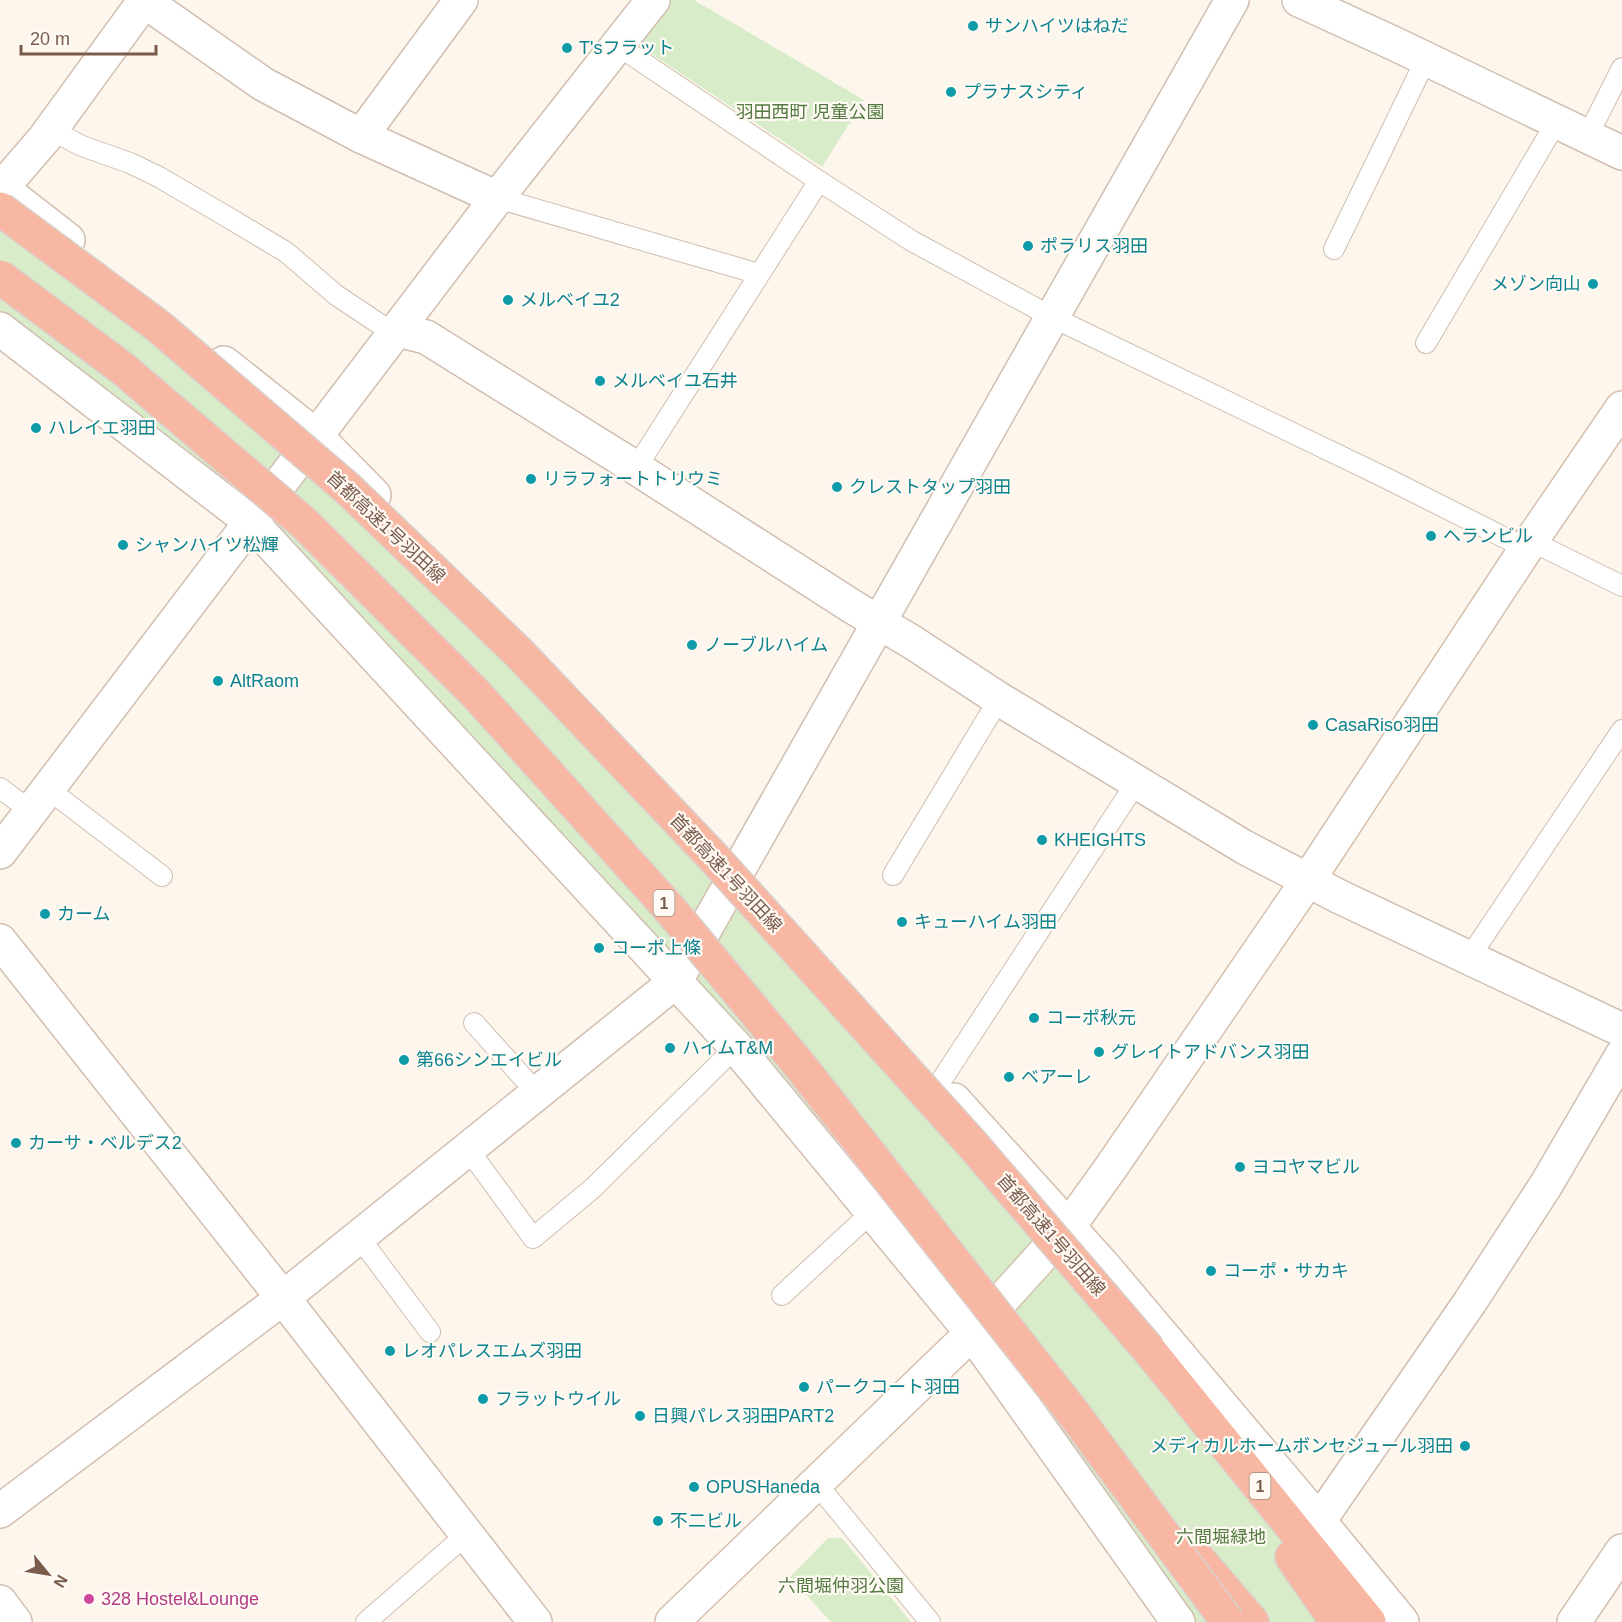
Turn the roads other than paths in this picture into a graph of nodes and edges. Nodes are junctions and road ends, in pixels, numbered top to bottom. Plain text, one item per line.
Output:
1 (144, 0) edge
2 (461, 0) edge
3 (652, 0) edge
4 (1232, 0) edge
5 (1299, 0) edge
6 (618, 45) junction
7 (1426, 59) junction
8 (1622, 68) edge
9 (1557, 121) junction
10 (51, 130) junction
11 (1588, 135) junction
12 (361, 136) junction
13 (1622, 153) edge
14 (819, 181) junction
15 (0, 194) edge
16 (497, 198) junction
17 (1334, 249) dead end
18 (759, 274) junction
19 (0, 277) edge
20 (1052, 317) junction
21 (0, 329) edge
22 (398, 330) junction
23 (1426, 343) dead end
24 (1622, 408) edge
25 (316, 436) junction
26 (636, 468) junction
27 (251, 522) junction
28 (1529, 545) junction
29 (1622, 586) edge
30 (879, 623) junction
31 (999, 699) junction
32 (1622, 730) edge
33 (1136, 783) junction
34 (0, 788) edge
35 (39, 800) junction
36 (0, 852) edge
37 (741, 866) junction
38 (893, 875) dead end
39 (162, 876) dead end
40 (1308, 880) junction
41 (0, 941) edge
42 (1469, 958) junction
43 (675, 982) junction
44 (474, 1023) dead end
45 (1619, 1030) edge
46 (736, 1047) junction
47 (939, 1084) junction
48 (537, 1093) junction
49 (468, 1149) junction
50 (872, 1212) junction
51 (1069, 1226) junction
52 (359, 1237) junction
53 (782, 1294) dead end
54 (283, 1298) junction
55 (430, 1332) dead end
56 (972, 1333) junction
57 (1149, 1350) junction
58 (1074, 1414) junction
59 (816, 1483) junction
60 (0, 1511) edge
61 (1319, 1521) junction
62 (467, 1534) junction
63 (1622, 1551) edge
64 (0, 1602) edge
65 (15, 1622) edge
66 (366, 1622) edge
67 (535, 1622) edge
68 (672, 1622) edge
69 (930, 1622) edge
70 (1178, 1622) edge
71 (1228, 1622) edge
72 (1252, 1622) edge
73 (1337, 1622) edge
74 (1369, 1622) edge
75 (1402, 1622) edge
76 (1574, 1622) edge

1 - 10 street
1 - 12 street
2 - 12 street
3 - 6 street
4 - 20 street
5 - 7 street
6 - 14 lane
6 - 16 street
7 - 9 street
7 - 17 lane
8 - 11 lane
9 - 11 street
9 - 23 lane
10 - 15 street
10 - 22 lane
11 - 13 street
12 - 16 street
14 - 18 lane
14 - 20 lane
15 - 25 street
15 - 57 highway, 首都高速1号羽田線 / 1, bridge
16 - 18 lane
16 - 22 street
18 - 26 lane
19 - 58 highway, 1, bridge
20 - 28 lane
20 - 30 street
21 - 27 street
22 - 25 street
22 - 26 street
24 - 28 street
25 - 27 street
25 - 37 street
26 - 30 street
27 - 35 street
27 - 43 street
28 - 29 lane
28 - 40 street
30 - 31 street
30 - 37 street
31 - 33 street
31 - 38 lane
32 - 42 lane
33 - 40 street
33 - 47 lane
34 - 35 lane
35 - 36 street
35 - 39 lane
37 - 43 street
37 - 47 street
40 - 42 street
40 - 51 street
41 - 54 street
42 - 45 street
43 - 46 street
43 - 48 street
44 - 48 lane
45 - 61 street
46 - 49 lane
46 - 50 street
47 - 51 street
48 - 49 street
49 - 52 street
50 - 53 lane
50 - 56 street
51 - 56 street
51 - 61 street
52 - 54 street
52 - 55 lane
54 - 60 street
54 - 62 street
56 - 59 street
56 - 70 street
57 - 73 highway
57 - 74 highway, 首都高速1号羽田線 / 1
58 - 71 highway, 1, bridge
58 - 72 highway, bridge
59 - 68 street
59 - 69 lane
61 - 75 street
62 - 66 lane
62 - 67 street
63 - 76 street
64 - 65 street

